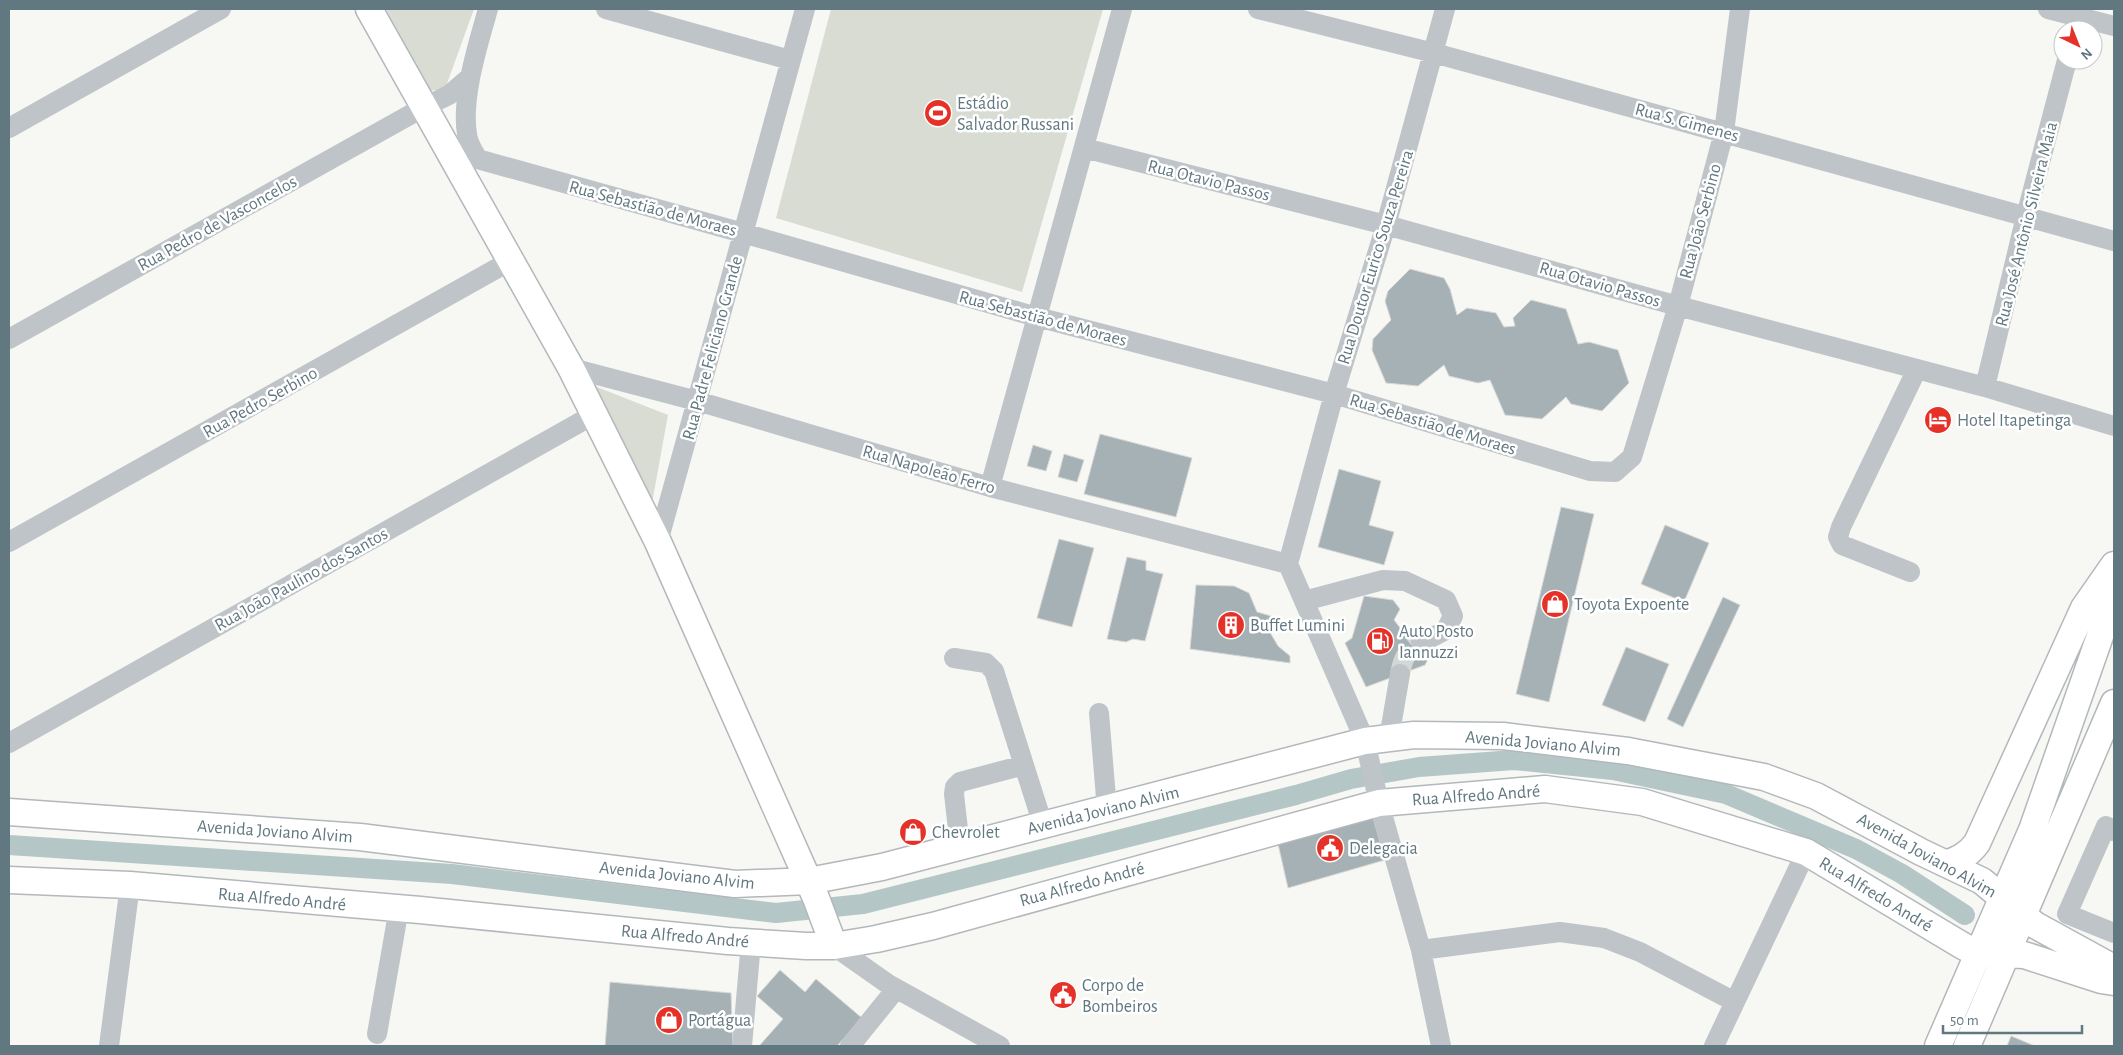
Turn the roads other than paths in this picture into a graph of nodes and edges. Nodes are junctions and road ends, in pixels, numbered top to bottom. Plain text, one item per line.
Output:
1 (221, 9) edge
2 (369, 9) edge
3 (488, 9) edge
4 (606, 9) edge
5 (805, 9) edge
6 (1122, 9) edge
7 (1258, 9) edge
8 (1446, 9) edge
9 (1740, 9) edge
10 (2048, 9) edge
11 (2078, 18) edge
12 (2114, 26) edge
13 (1434, 53) junction
14 (790, 60) junction
15 (2065, 70) edge
16 (470, 77) junction
17 (424, 107) junction
18 (9, 128) edge
19 (1724, 132) junction
20 (1084, 148) junction
21 (449, 151) junction
22 (478, 159) junction
23 (2026, 216) junction
24 (1386, 225) junction
25 (743, 233) junction
26 (2114, 241) edge
27 (510, 261) junction
28 (1678, 306) junction
29 (1037, 317) junction
30 (9, 339) edge
31 (571, 368) junction
32 (1917, 369) junction
33 (1985, 387) junction
34 (1334, 394) junction
35 (697, 402) junction
36 (593, 415) junction
37 (2114, 426) edge
38 (1632, 457) joint
39 (990, 487) junction
40 (9, 542) edge
41 (658, 542) junction
42 (1288, 564) junction
43 (2114, 565) edge
44 (1910, 572) dead end
45 (2114, 596) edge
46 (1304, 601) junction
47 (1421, 643) tunnel mouth
48 (954, 658) dead end
49 (1400, 674) tunnel mouth
50 (2114, 703) edge
51 (1099, 713) dead end
52 (9, 743) edge
53 (1375, 746) junction
54 (1024, 765) junction
55 (1378, 798) junction
56 (1107, 810) junction
57 (9, 812) edge
58 (1043, 825) junction
59 (2114, 831) edge
60 (960, 847) junction
61 (795, 850) junction
62 (1806, 852) junction
63 (1946, 864) junction
64 (846, 874) junction
65 (9, 880) edge
66 (766, 883) junction
67 (130, 885) junction
68 (812, 890) junction
69 (2002, 897) junction
70 (399, 908) junction
71 (2023, 916) junction
72 (2114, 934) edge
73 (831, 938) junction
74 (751, 942) junction
75 (1421, 950) junction
76 (1978, 953) junction
77 (2006, 954) junction
78 (2114, 972) edge
79 (2114, 982) edge
80 (896, 989) junction
81 (1735, 1002) junction
82 (377, 1034) dead end
83 (108, 1046) edge
84 (742, 1046) edge
85 (850, 1046) edge
86 (1000, 1046) edge
87 (1441, 1046) edge
88 (1714, 1046) edge
89 (1938, 1046) edge
90 (1967, 1046) edge

1 - 18 street
2 - 17 main road
3 - 16 street
4 - 14 street
5 - 14 street, Rua Padre Feliciano Grande
6 - 20 street
7 - 13 street, Rua S. Gimenes
8 - 13 street, Rua Doutor Eurico Souza Pereira
9 - 19 street, Rua João Serbino
10 - 11 street
11 - 12 street
13 - 19 street, Rua S. Gimenes
13 - 24 street, Rua Doutor Eurico Souza Pereira
14 - 25 street, Rua Padre Feliciano Grande
15 - 23 street, Rua José Antônio Silveira Maia
16 - 17 street, Rua Pedro de Vasconcelos
16 - 22 street
17 - 21 main road
17 - 30 street, Rua Pedro de Vasconcelos
19 - 23 street, Rua S. Gimenes
19 - 28 street, Rua João Serbino
20 - 24 street, Rua Otavio Passos
20 - 29 street
21 - 22 street, Rua Sebastião de Moraes
21 - 27 main road
22 - 25 street, Rua Sebastião de Moraes
23 - 26 street, Rua S. Gimenes
23 - 33 street, Rua José Antônio Silveira Maia
24 - 28 street, Rua Otavio Passos
24 - 34 street, Rua Doutor Eurico Souza Pereira
25 - 29 street, Rua Sebastião de Moraes
25 - 35 street, Rua Padre Feliciano Grande
27 - 31 main road
27 - 40 street, Rua Pedro Serbino
28 - 32 street, Rua Otavio Passos
28 - 38 street, Rua João Serbino
29 - 34 street, Rua Sebastião de Moraes
29 - 39 street
31 - 35 street, Rua Napoleão Ferro
31 - 36 main road
32 - 33 street, Rua Otavio Passos
32 - 44 street
33 - 37 street, Rua Otavio Passos
34 - 38 street, Rua Sebastião de Moraes
34 - 42 street, Rua Doutor Eurico Souza Pereira
35 - 39 street, Rua Napoleão Ferro
35 - 41 street, Rua Padre Feliciano Grande
36 - 41 main road
36 - 52 street, Rua João Paulino dos Santos
39 - 42 street, Rua Napoleão Ferro
41 - 61 main road
42 - 46 street
43 - 63 main road
45 - 69 main road
46 - 47 street
46 - 53 street
48 - 54 street
49 - 53 street
50 - 71 main road
51 - 56 street
53 - 55 street
53 - 56 main road, Avenida Joviano Alvim
53 - 63 main road, Avenida Joviano Alvim
54 - 58 street
54 - 60 street
55 - 62 main road, Rua Alfredo André
55 - 73 main road, Rua Alfredo André
55 - 75 street
56 - 58 main road, Avenida Joviano Alvim
57 - 66 main road, Avenida Joviano Alvim
58 - 60 main road, Avenida Joviano Alvim
59 - 72 street
60 - 64 main road, Avenida Joviano Alvim
61 - 64 main road
61 - 66 main road
61 - 68 main road
62 - 76 main road, Rua Alfredo André
62 - 81 street
63 - 69 main road, Avenida Joviano Alvim
64 - 68 main road, Avenida Joviano Alvim
65 - 67 main road, Rua Alfredo André
66 - 68 main road, Avenida Joviano Alvim
67 - 70 main road, Rua Alfredo André
67 - 83 street
68 - 73 main road
69 - 71 main road, Avenida Joviano Alvim
69 - 76 main road
70 - 74 main road, Rua Alfredo André
70 - 82 street
71 - 77 main road
71 - 78 main road, Avenida Joviano Alvim
73 - 74 main road, Rua Alfredo André
73 - 80 street
74 - 84 street
75 - 81 street
75 - 87 street
76 - 77 main road, Rua Alfredo André
76 - 89 main road
77 - 79 main road, Rua Alfredo André
77 - 90 main road
80 - 85 street
80 - 86 street
81 - 88 street

